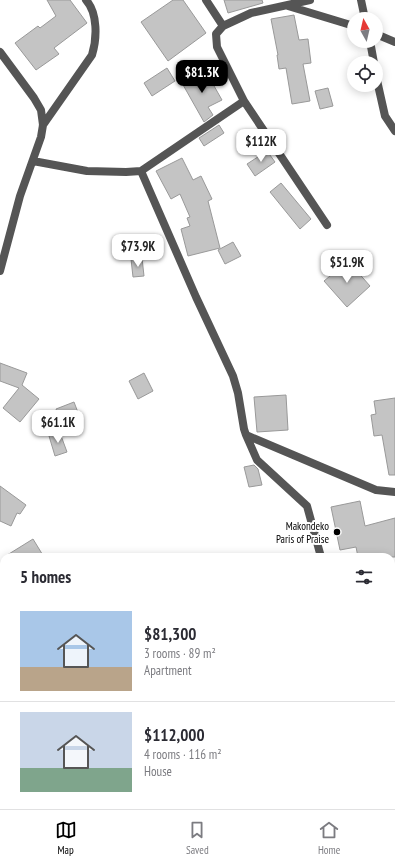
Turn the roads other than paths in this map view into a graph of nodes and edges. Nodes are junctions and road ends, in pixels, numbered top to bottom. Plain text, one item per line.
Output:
1 (86, 0) edge
2 (206, 0) edge
3 (310, 0) edge
4 (361, 0) edge
5 (287, 6) junction
6 (364, 12) edge
7 (347, 24) edge
8 (223, 26) junction
9 (383, 37) edge
10 (395, 42) edge
11 (0, 52) edge
12 (380, 92) edge
13 (244, 101) junction
14 (43, 126) junction
15 (395, 131) edge
16 (32, 161) junction
17 (141, 171) junction
18 (327, 225) dead end
19 (0, 241) edge
20 (6, 249) junction
21 (0, 271) edge
22 (246, 435) junction
23 (395, 492) edge
24 (320, 553) edge

1 - 14 street
2 - 8 street
3 - 5 street
4 - 6 street
5 - 7 street
5 - 8 street
8 - 13 street
9 - 10 street
11 - 14 street
12 - 15 street
13 - 17 street
13 - 18 street
14 - 16 street
16 - 17 street
16 - 20 street
17 - 22 street
19 - 20 street
20 - 21 street
22 - 23 street
22 - 24 street

